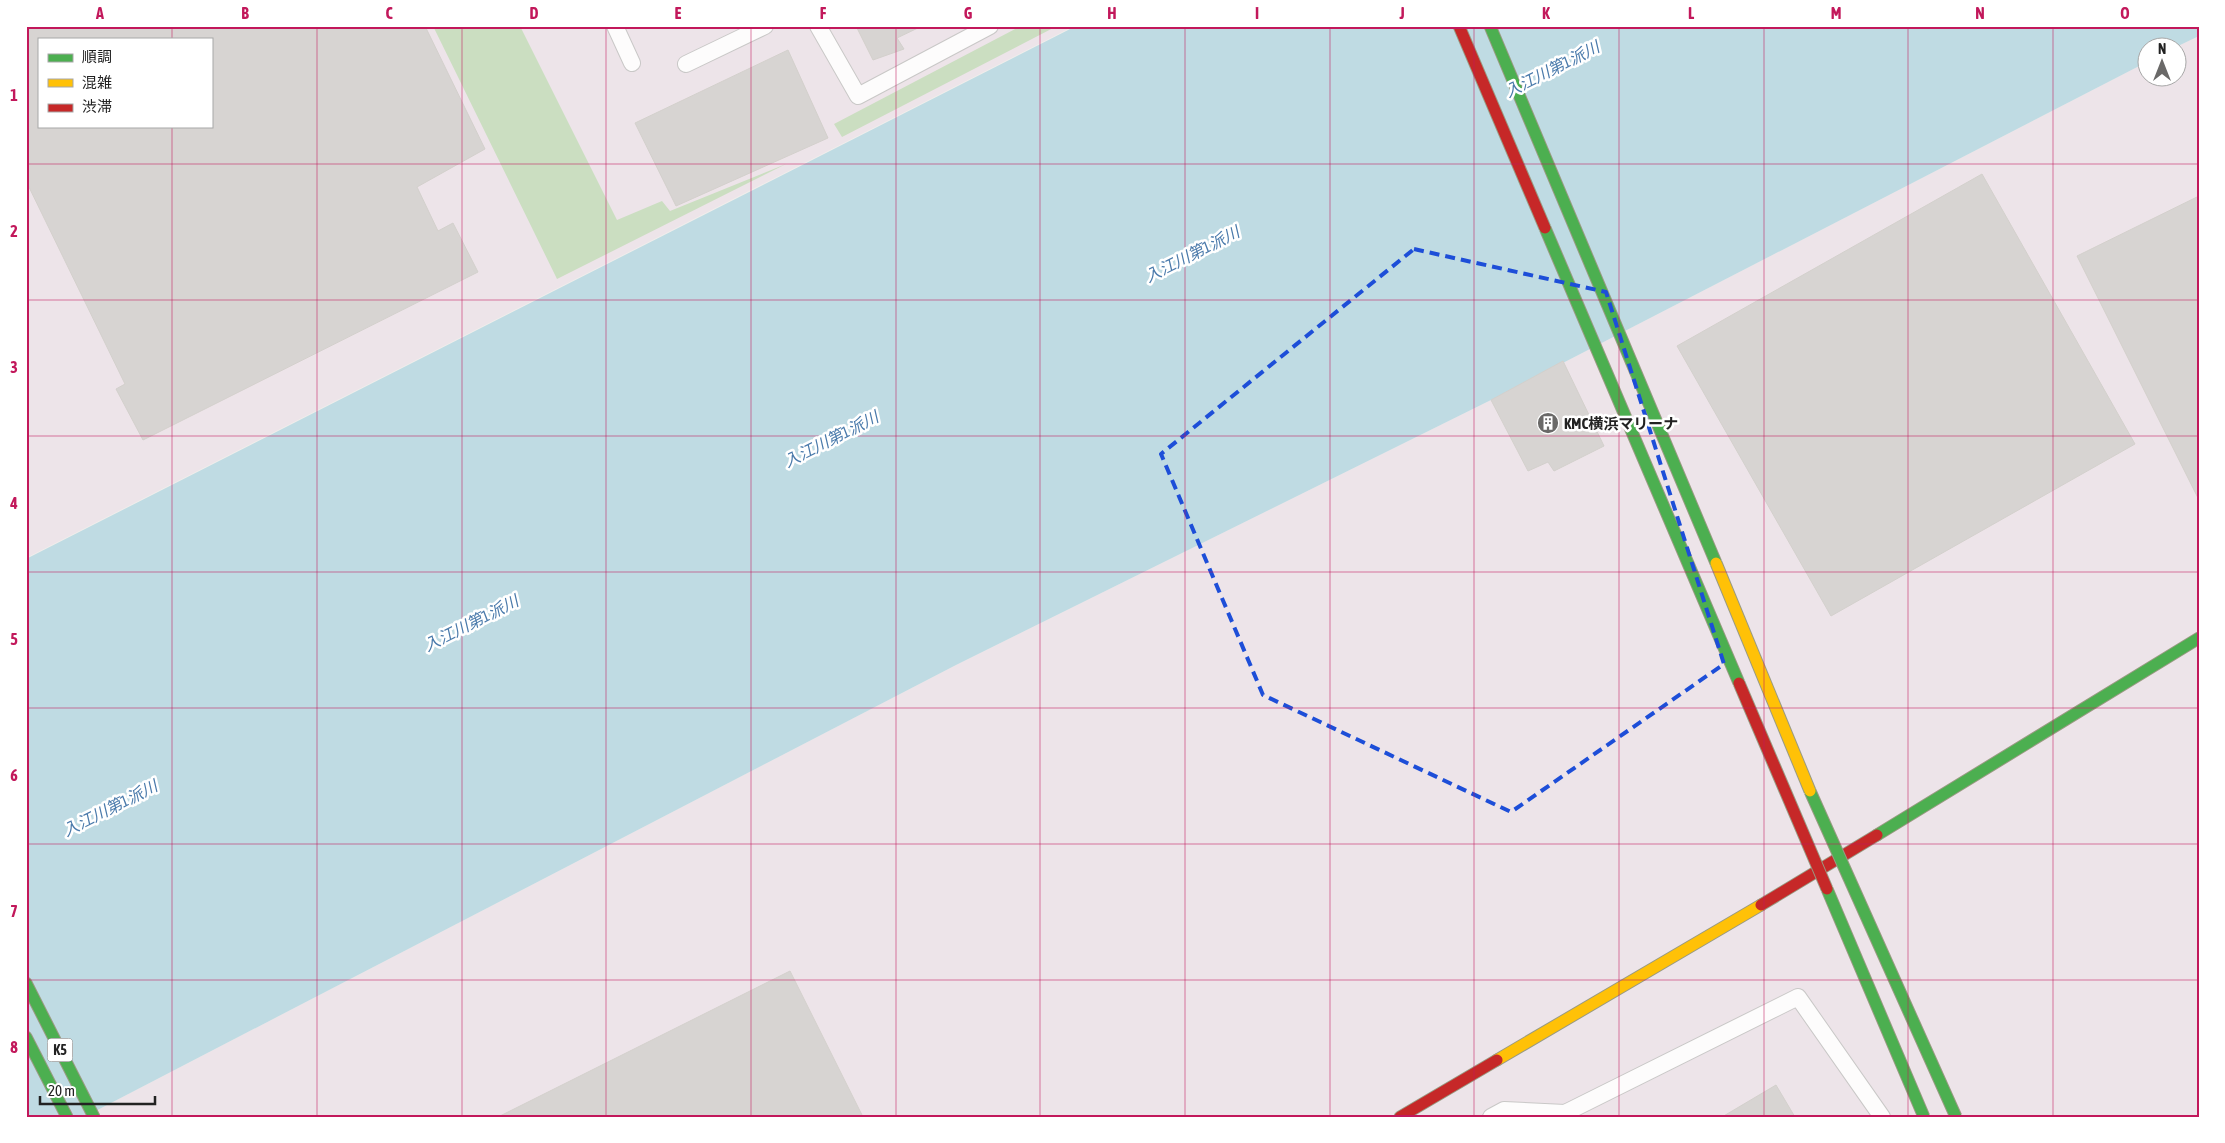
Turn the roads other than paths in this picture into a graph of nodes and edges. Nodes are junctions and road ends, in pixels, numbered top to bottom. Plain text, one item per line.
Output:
1 (615, 26) edge
2 (765, 26) edge
3 (818, 26) edge
4 (990, 26) edge
5 (1459, 26) edge
6 (1490, 26) edge
7 (632, 63) dead end
8 (686, 64) dead end
9 (2199, 638) edge
10 (26, 983) edge
11 (26, 995) edge
12 (26, 1037) edge
13 (66, 1117) edge
14 (89, 1117) edge
15 (94, 1117) edge
16 (1400, 1117) edge
17 (1492, 1117) edge
18 (1882, 1117) edge
19 (1924, 1117) edge
20 (1956, 1117) edge

1 - 7 lane
2 - 8 lane
3 - 4 lane
5 - 19 main road, bridge
6 - 20 main road, bridge
9 - 16 main road
10 - 15 main road, K5
11 - 14 main road
12 - 13 main road, K5
17 - 18 lane

